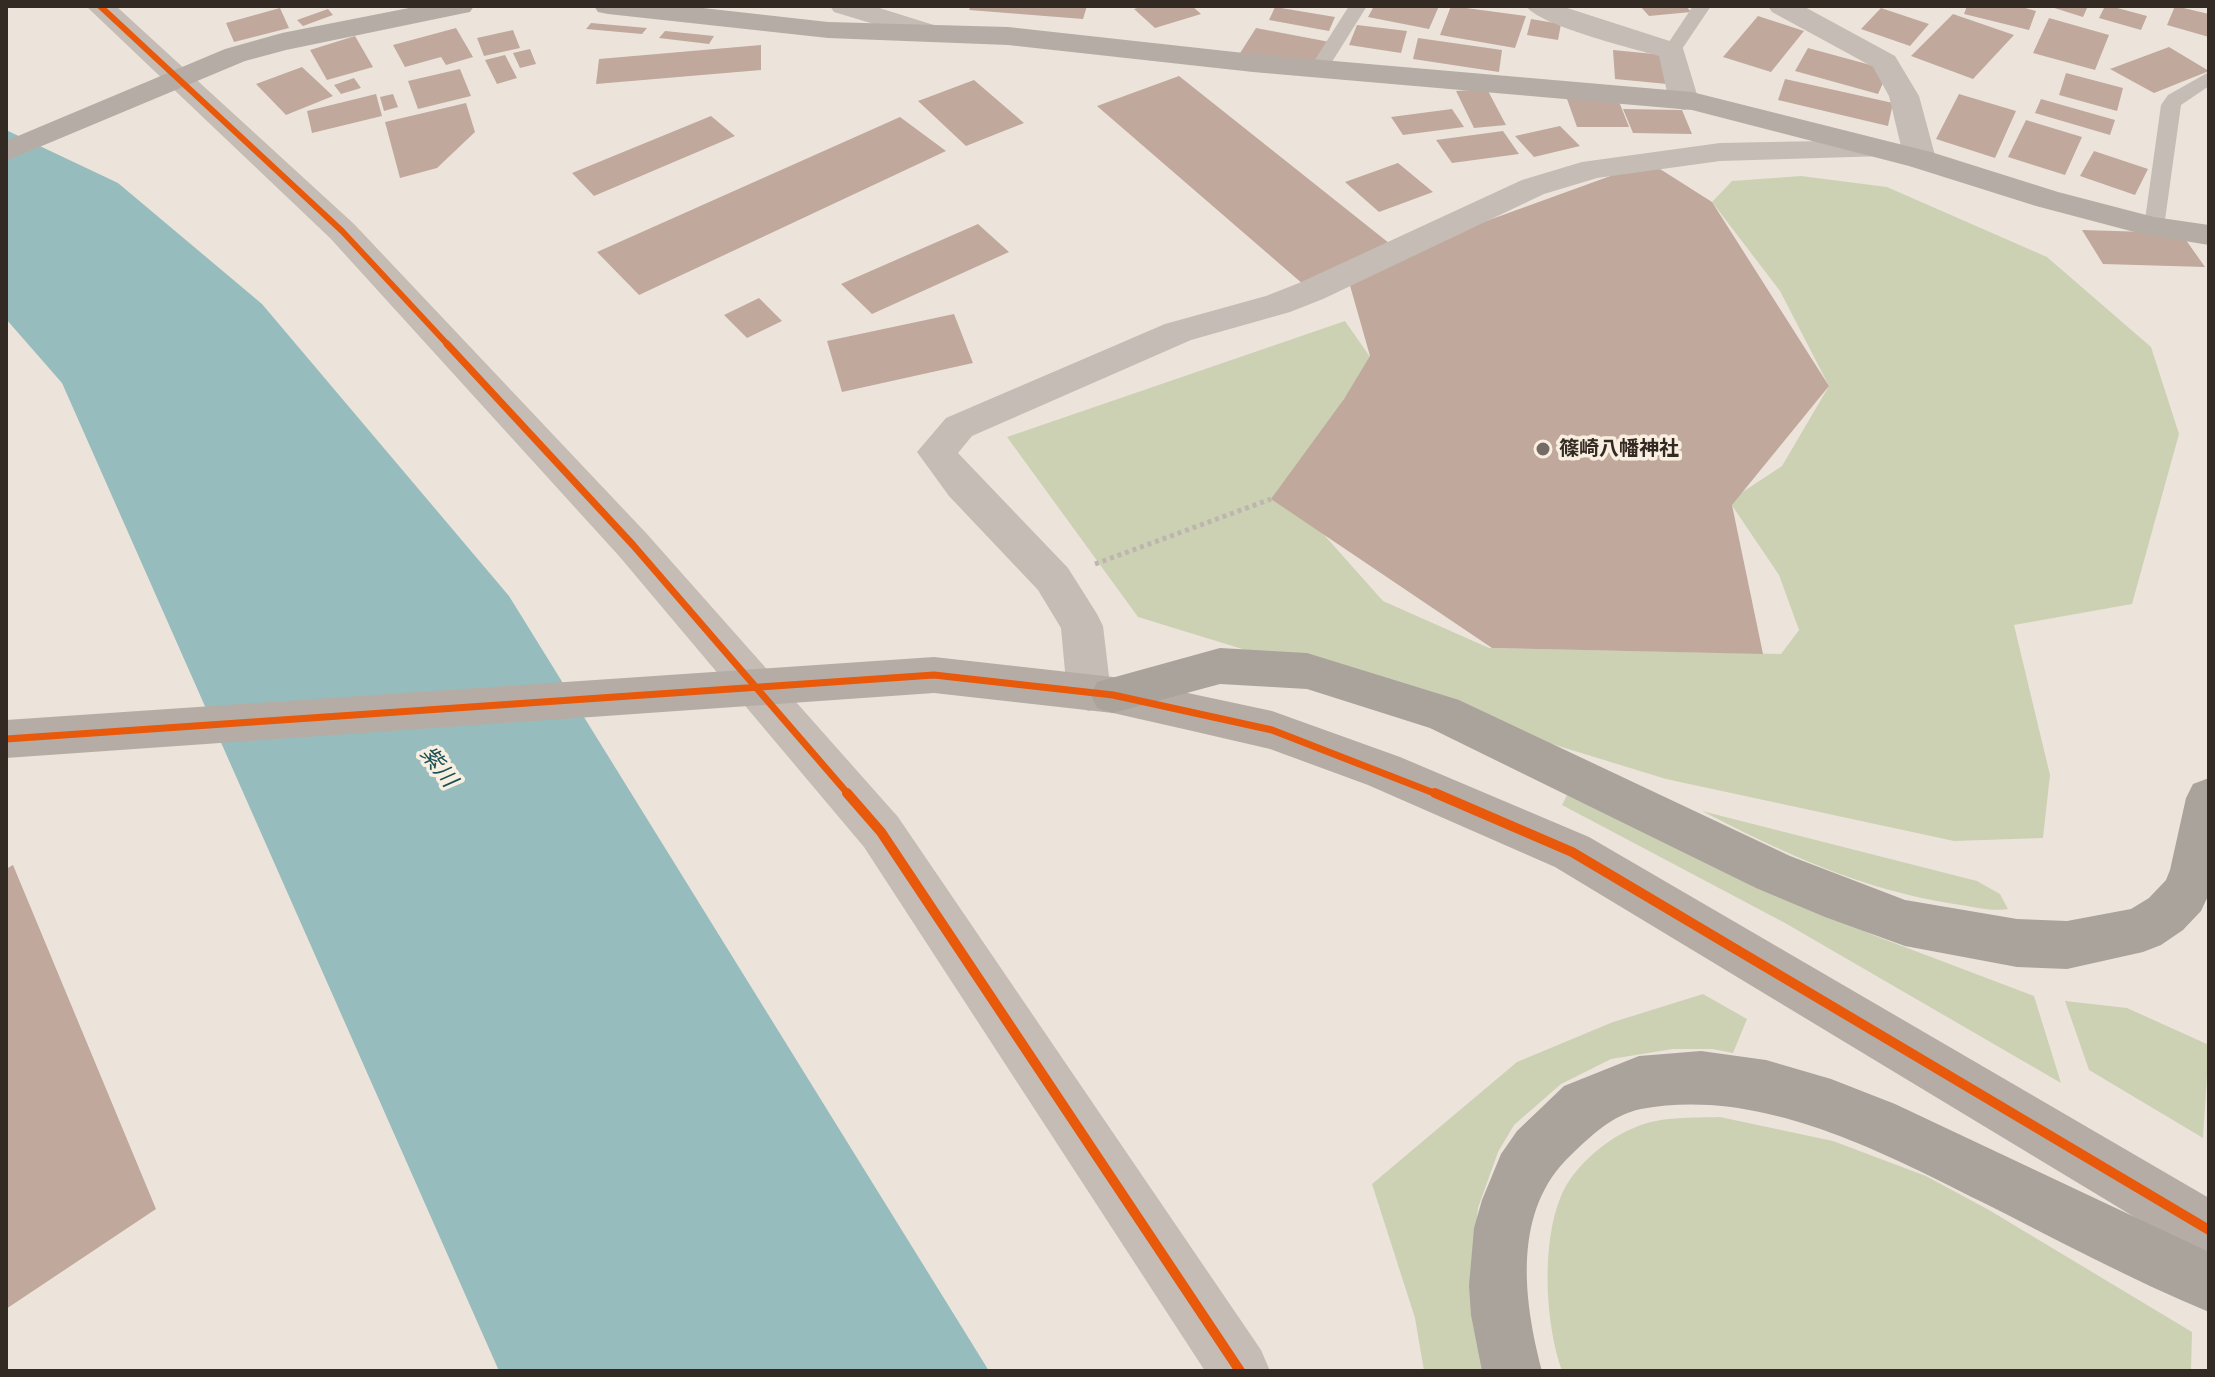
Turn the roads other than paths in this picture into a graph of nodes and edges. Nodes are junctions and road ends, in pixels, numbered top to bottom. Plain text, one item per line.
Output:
1 (100, 6) edge
2 (448, 6) edge
3 (608, 6) edge
4 (844, 6) edge
5 (1358, 6) edge
6 (1540, 6) edge
7 (1702, 6) edge
8 (1782, 6) edge
9 (927, 32) junction
10 (1672, 51) junction
11 (1318, 69) junction
12 (2209, 78) edge
13 (172, 83) junction
14 (1684, 101) junction
15 (1874, 149) junction
16 (6, 152) edge
17 (1920, 159) junction
18 (2154, 227) junction
19 (2209, 235) edge
20 (753, 687) junction
21 (1101, 694) junction
22 (25, 738) edge
23 (2209, 798) edge
24 (2209, 1230) edge
25 (2209, 1283) edge
26 (1240, 1371) edge
27 (1512, 1371) edge

1 - 13 street
2 - 13 street
3 - 9 street
4 - 9 street
5 - 11 lane
6 - 10 street
7 - 10 lane
8 - 17 street
9 - 11 street
10 - 14 street
11 - 14 street
12 - 18 lane
13 - 16 street
13 - 20 street
14 - 15 street
15 - 17 street
15 - 21 street
17 - 18 street
18 - 19 street
20 - 21 street
20 - 22 street
20 - 26 street
21 - 23 highway
21 - 24 street
25 - 27 highway

